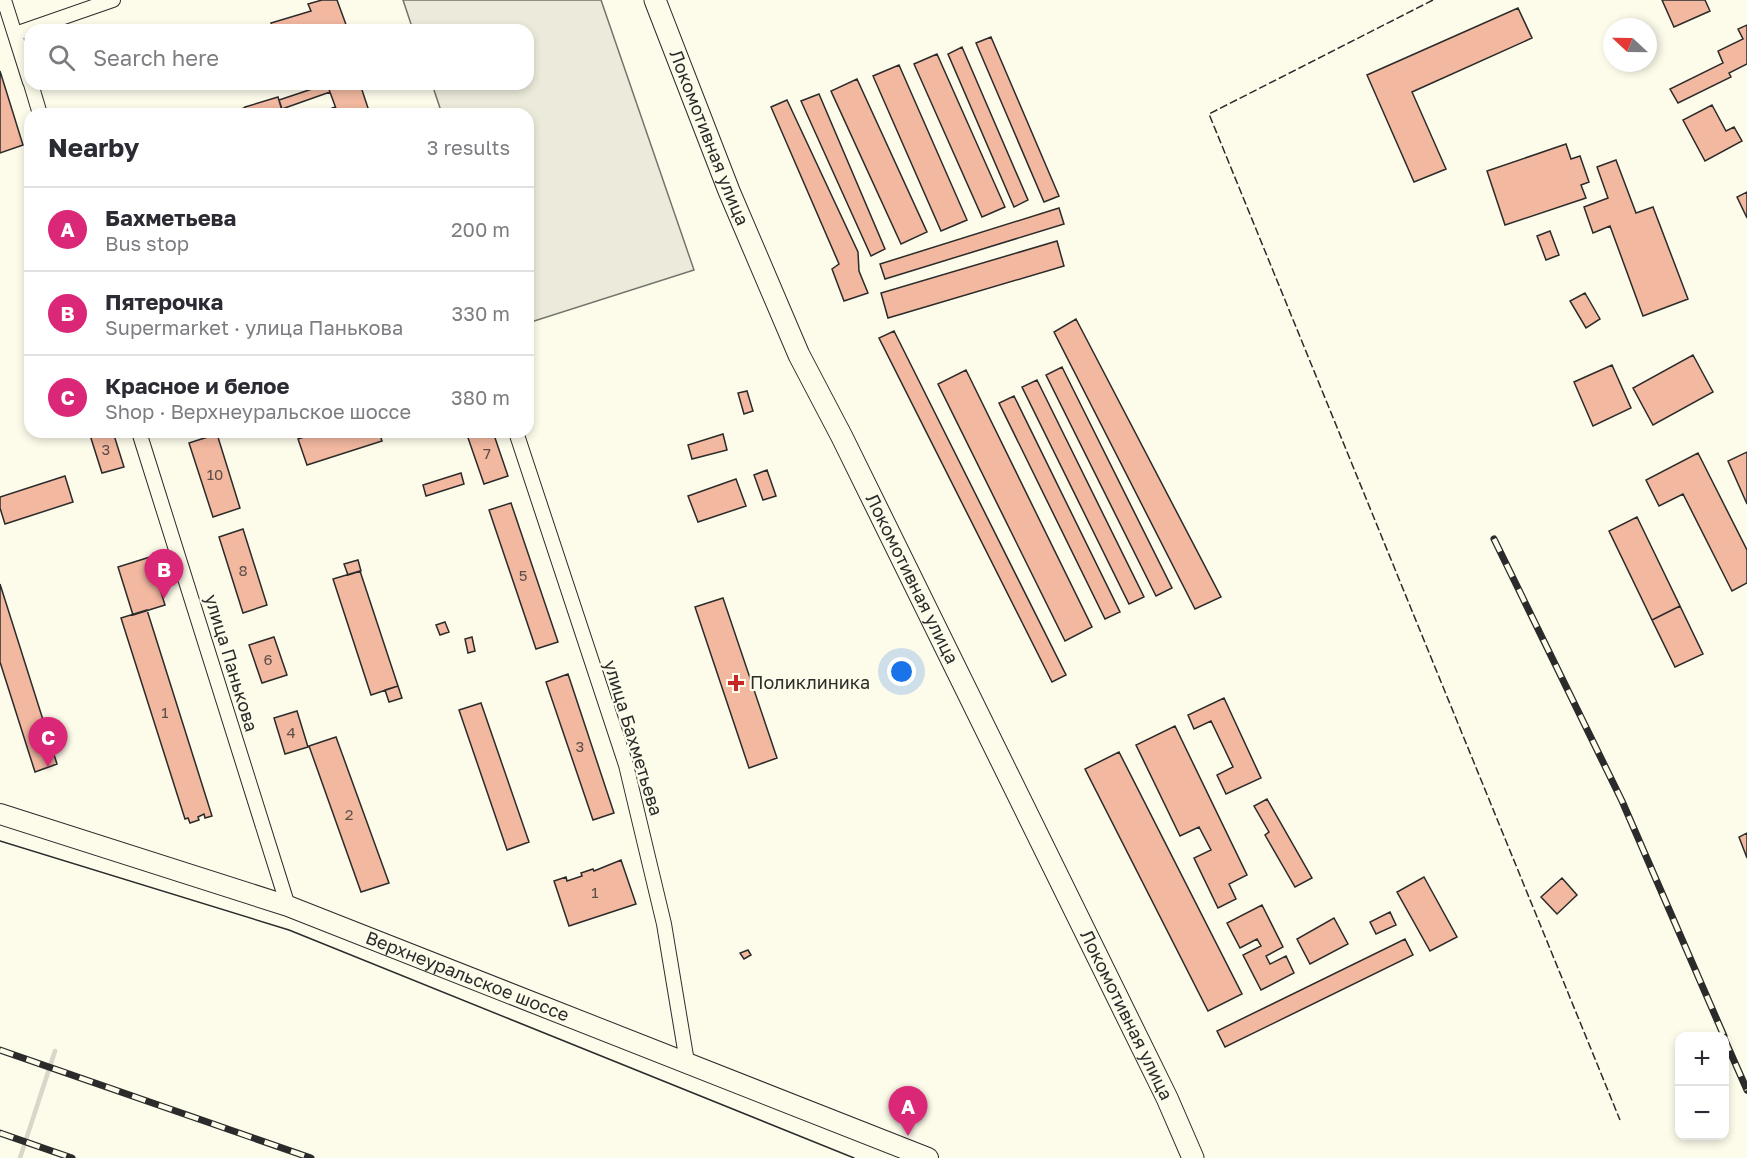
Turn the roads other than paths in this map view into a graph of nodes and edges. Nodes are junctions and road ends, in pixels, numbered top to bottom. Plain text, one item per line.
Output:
1 (113, 0) edge
2 (655, 0) edge
3 (3, 5) edge
4 (44, 24) edge
5 (24, 31) edge
6 (15, 34) junction
7 (24, 63) edge
8 (32, 90) edge
9 (38, 108) edge
10 (142, 438) edge
11 (518, 438) edge
12 (0, 814) edge
13 (288, 906) junction
14 (687, 1062) junction
15 (1190, 1155) edge
16 (928, 1158) edge

1 - 4 street
2 - 15 main road, Локомотивная улица
3 - 6 street
5 - 6 street
6 - 7 street
8 - 9 street
10 - 13 street, улица Панькова
11 - 14 street, улица Бахметьева
12 - 13 main road, Верхнеуральское шоссе
13 - 14 main road, Верхнеуральское шоссе
14 - 16 main road, Верхнеуральское шоссе

